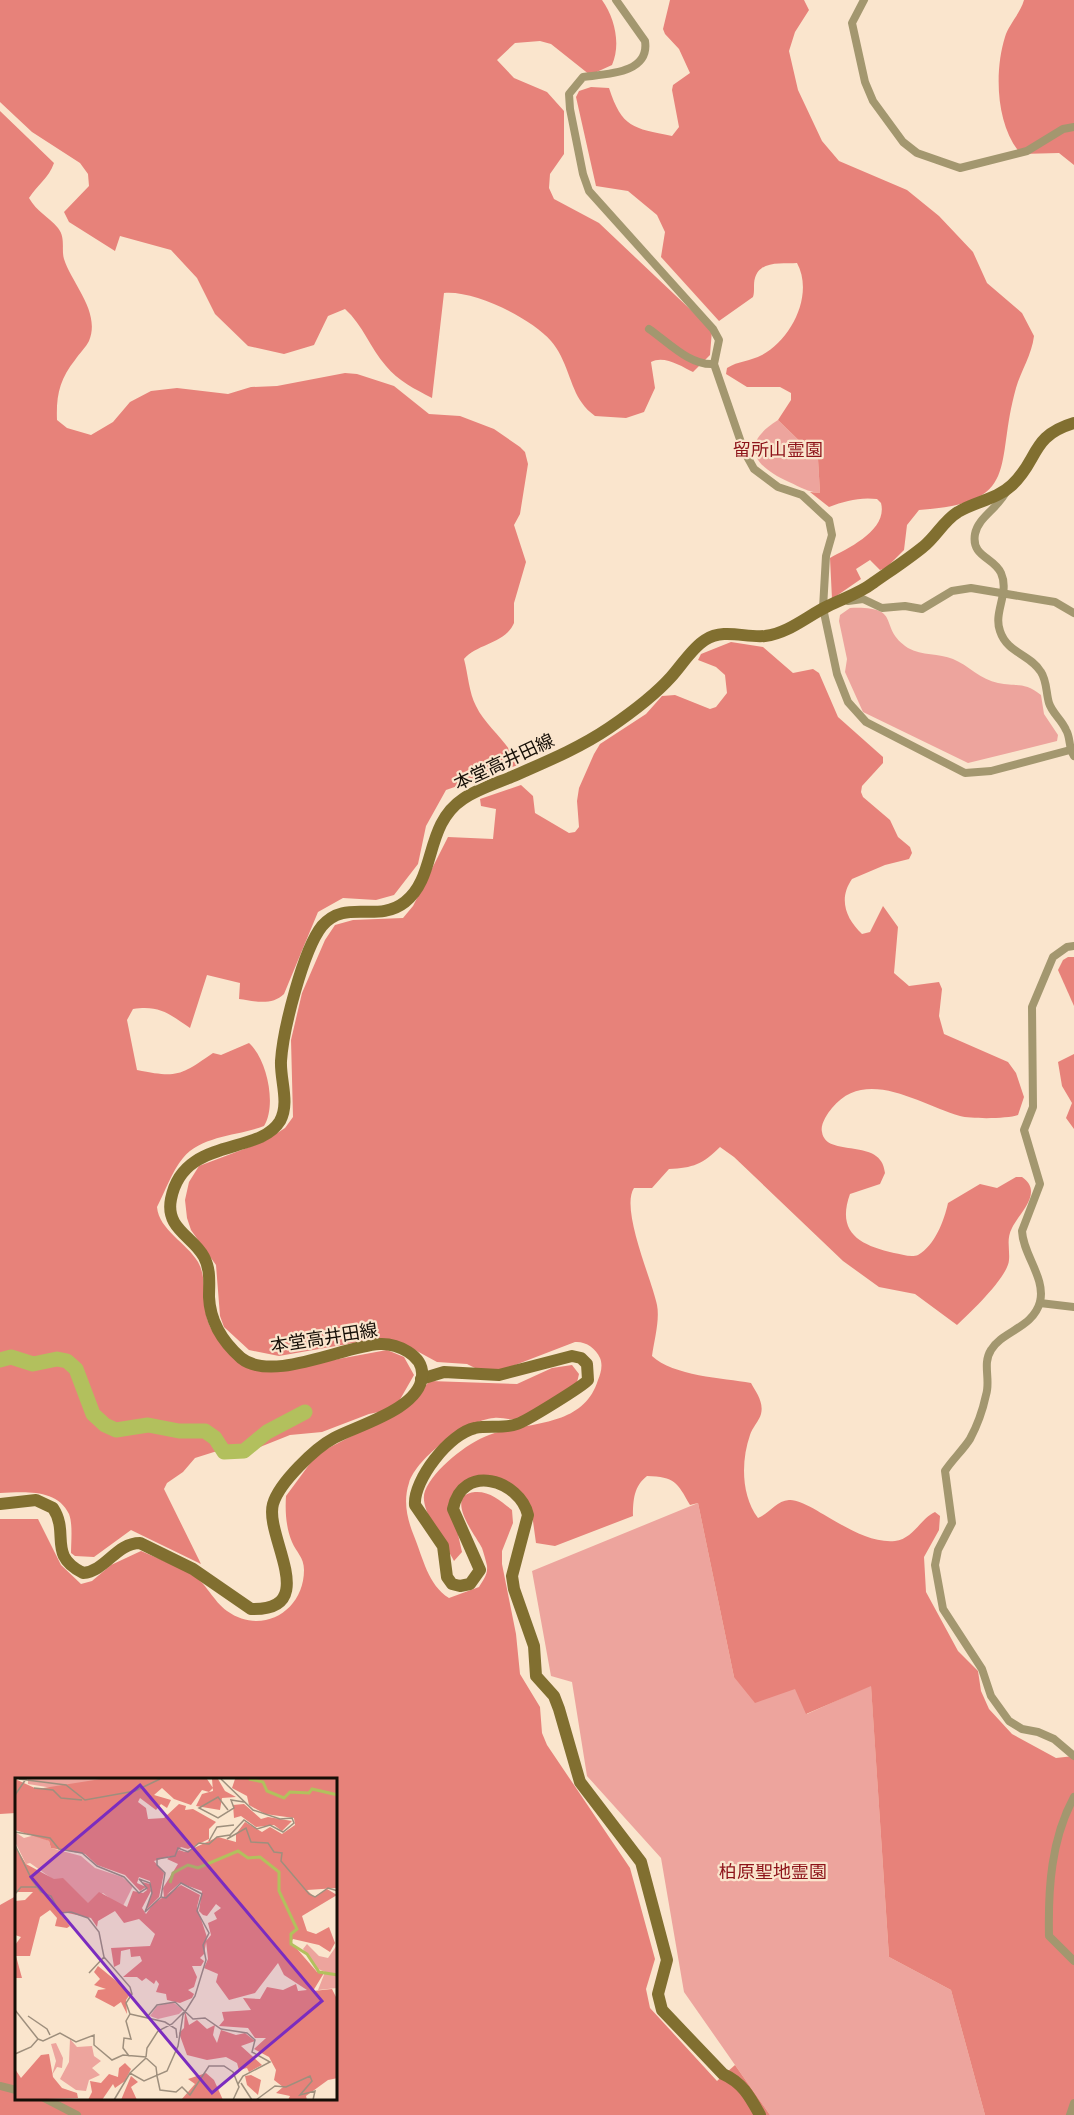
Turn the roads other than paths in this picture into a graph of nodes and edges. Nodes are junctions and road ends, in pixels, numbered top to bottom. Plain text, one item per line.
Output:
1 (616, 0) edge
2 (864, 0) edge
3 (1074, 127) edge
4 (649, 329) dead end
5 (714, 364) junction
6 (1074, 423) edge
7 (1007, 489) junction
8 (1004, 592) junction
9 (839, 601) junction
10 (823, 608) junction
11 (1074, 613) edge
12 (1072, 753) edge
13 (1074, 946) edge
14 (1040, 1303) junction
15 (1074, 1307) edge
16 (422, 1379) junction
17 (0, 1504) edge
18 (1074, 1756) edge
19 (1074, 1797) edge
20 (1074, 1961) edge
21 (0, 2086) edge
22 (15, 2090) edge
23 (48, 2100) edge
24 (1074, 2103) edge
25 (77, 2115) edge
26 (760, 2115) edge
27 (1070, 2115) edge

1 - 5 street
2 - 3 street
4 - 5 street
5 - 10 street
6 - 7 main road, 本堂高井田線
7 - 8 street
7 - 9 main road, 本堂高井田線
8 - 9 street
8 - 11 street
8 - 12 street
9 - 10 main road, 本堂高井田線
10 - 12 street
10 - 16 main road, 本堂高井田線
13 - 14 street
14 - 15 street
14 - 18 street
16 - 17 main road
16 - 26 main road
19 - 20 street
21 - 22 street
23 - 25 street
24 - 27 street

